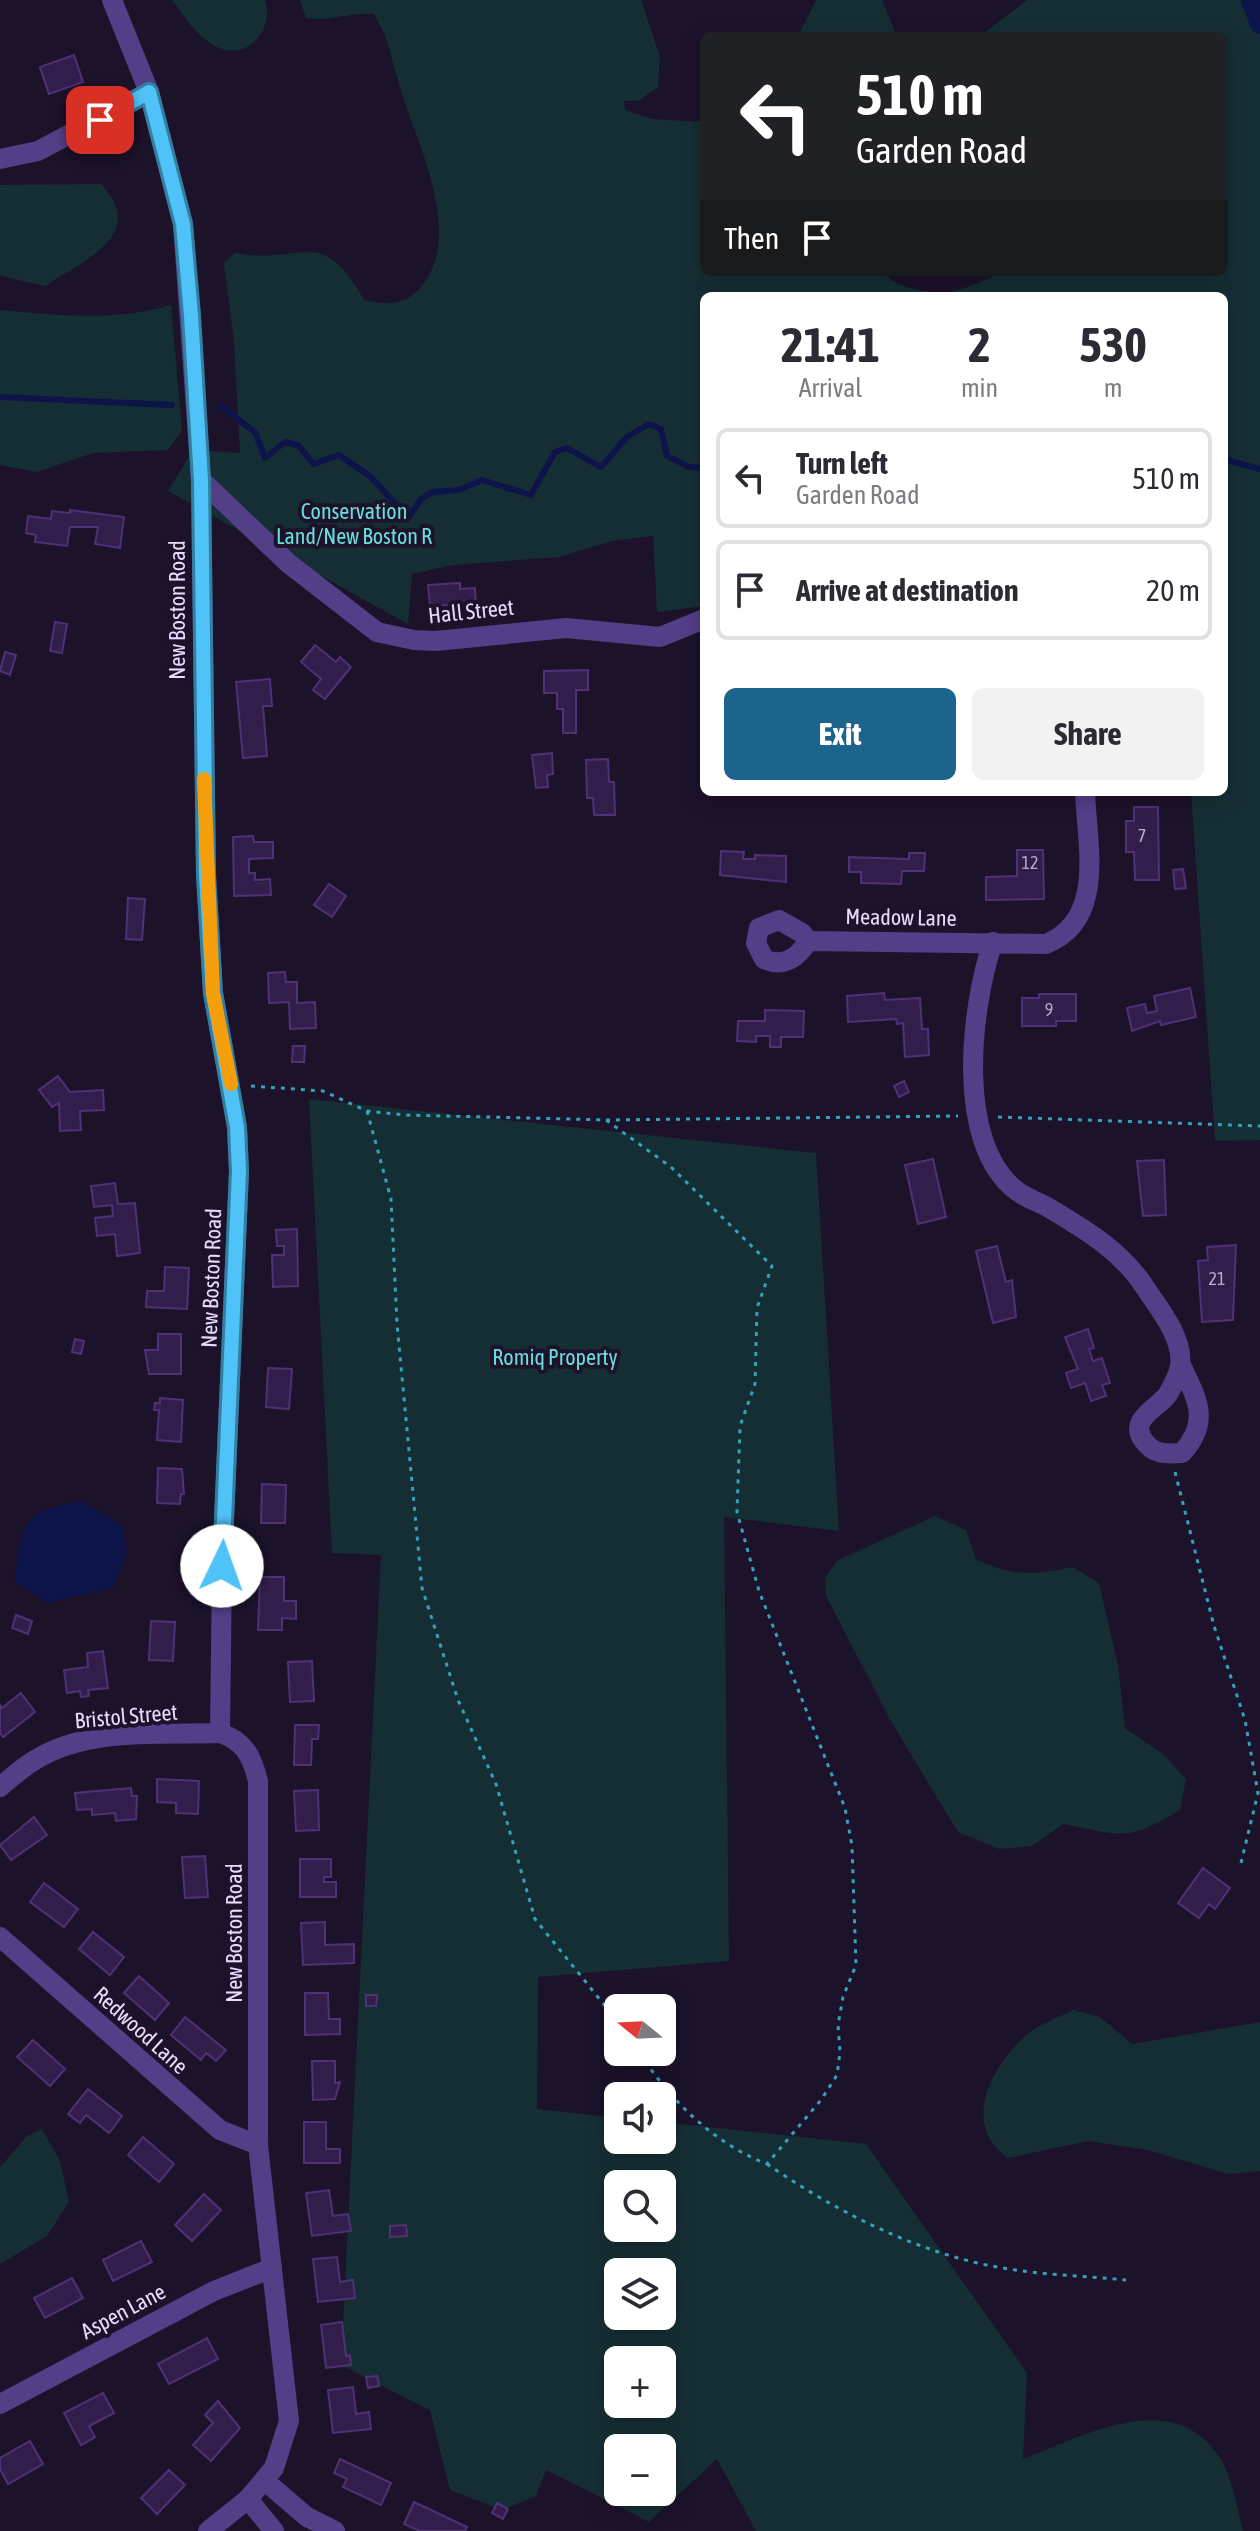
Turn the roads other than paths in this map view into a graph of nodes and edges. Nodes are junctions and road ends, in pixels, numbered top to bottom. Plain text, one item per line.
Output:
1 (112, 0) edge
2 (149, 92) junction
3 (0, 159) edge
4 (201, 480) junction
5 (700, 621) edge
6 (1085, 796) edge
7 (808, 941) dead end
8 (993, 942) junction
9 (1181, 1365) junction
10 (220, 1733) junction
11 (0, 1787) edge
12 (0, 1937) edge
13 (258, 2145) junction
14 (272, 2268) junction
15 (0, 2404) edge
16 (265, 2481) junction
17 (248, 2499) junction
18 (208, 2531) edge
19 (274, 2531) edge
20 (335, 2531) edge

1 - 2 street, New Boston Road
2 - 3 street
2 - 4 street, New Boston Road
4 - 5 street, Hall Street
4 - 10 street, New Boston Road
6 - 8 street, Meadow Lane
7 - 8 street, Meadow Lane
8 - 9 street
9 - 9 street
10 - 11 street, Bristol Street
10 - 13 street, New Boston Road
12 - 13 street, Redwood Lane
13 - 14 street, New Boston Road
14 - 15 street, Aspen Lane
14 - 16 street, New Boston Road
16 - 17 street, New Boston Road
16 - 20 street
17 - 18 street
17 - 19 street

